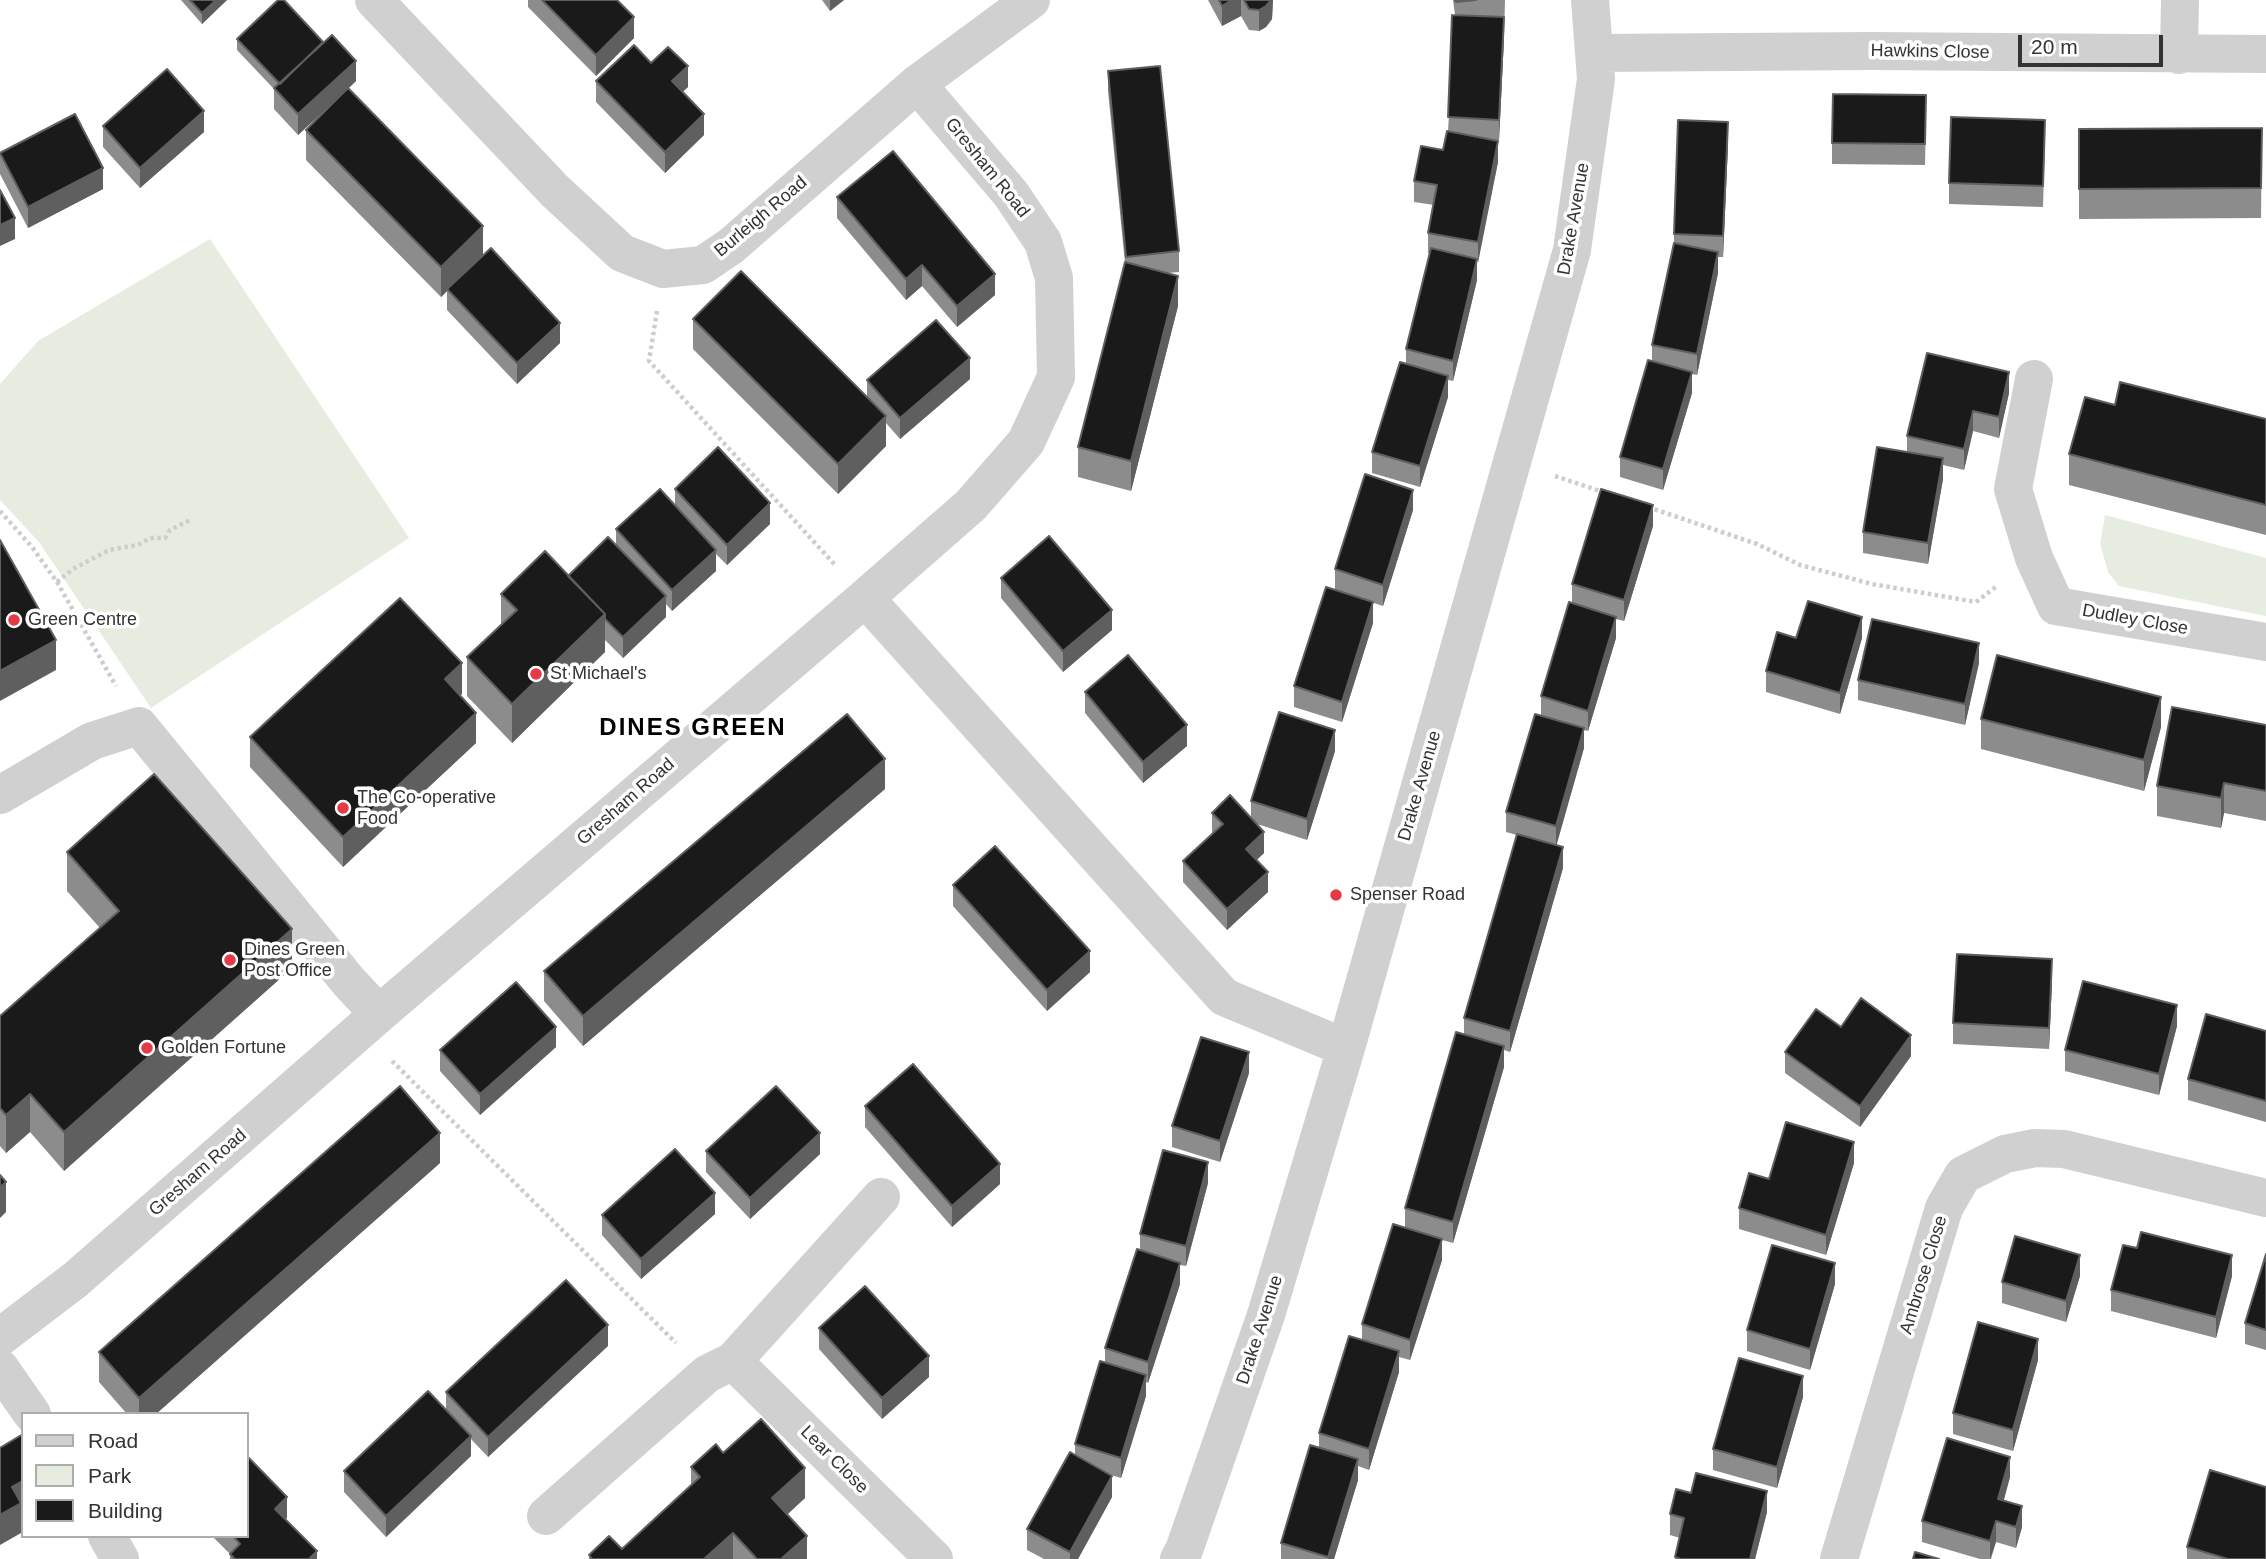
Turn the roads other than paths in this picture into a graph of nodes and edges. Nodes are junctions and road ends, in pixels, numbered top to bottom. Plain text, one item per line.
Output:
1 (373, 0) edge
2 (1031, 0) edge
3 (1590, 0) edge
4 (2180, 0) edge
5 (1594, 53) junction
6 (2266, 54) edge
7 (2179, 55) junction
8 (917, 84) junction
9 (2034, 379) dead end
10 (865, 598) junction
11 (2266, 642) edge
12 (0, 795) edge
13 (370, 1022) junction
14 (1346, 1048) junction
15 (881, 1197) dead end
16 (2266, 1198) edge
17 (0, 1337) edge
18 (720, 1367) junction
19 (0, 1368) edge
20 (31, 1412) edge
21 (546, 1516) dead end
22 (108, 1538) edge
23 (120, 1559) edge
24 (934, 1559) edge
25 (1179, 1559) edge
26 (1839, 1559) edge

1 - 8 street, Burleigh Road
2 - 8 street, Burleigh Road
3 - 5 street, Drake Avenue
4 - 7 street
5 - 7 street, Hawkins Close
5 - 14 street, Drake Avenue
6 - 7 street, Hawkins Close
8 - 10 street, Gresham Road
9 - 11 street, Dudley Close
10 - 13 street, Gresham Road
10 - 14 street
12 - 13 street
13 - 17 street, Gresham Road
14 - 25 street, Drake Avenue
15 - 18 street
16 - 26 street, Ambrose Close
18 - 21 street
18 - 24 street, Lear Close
19 - 20 street
22 - 23 street

